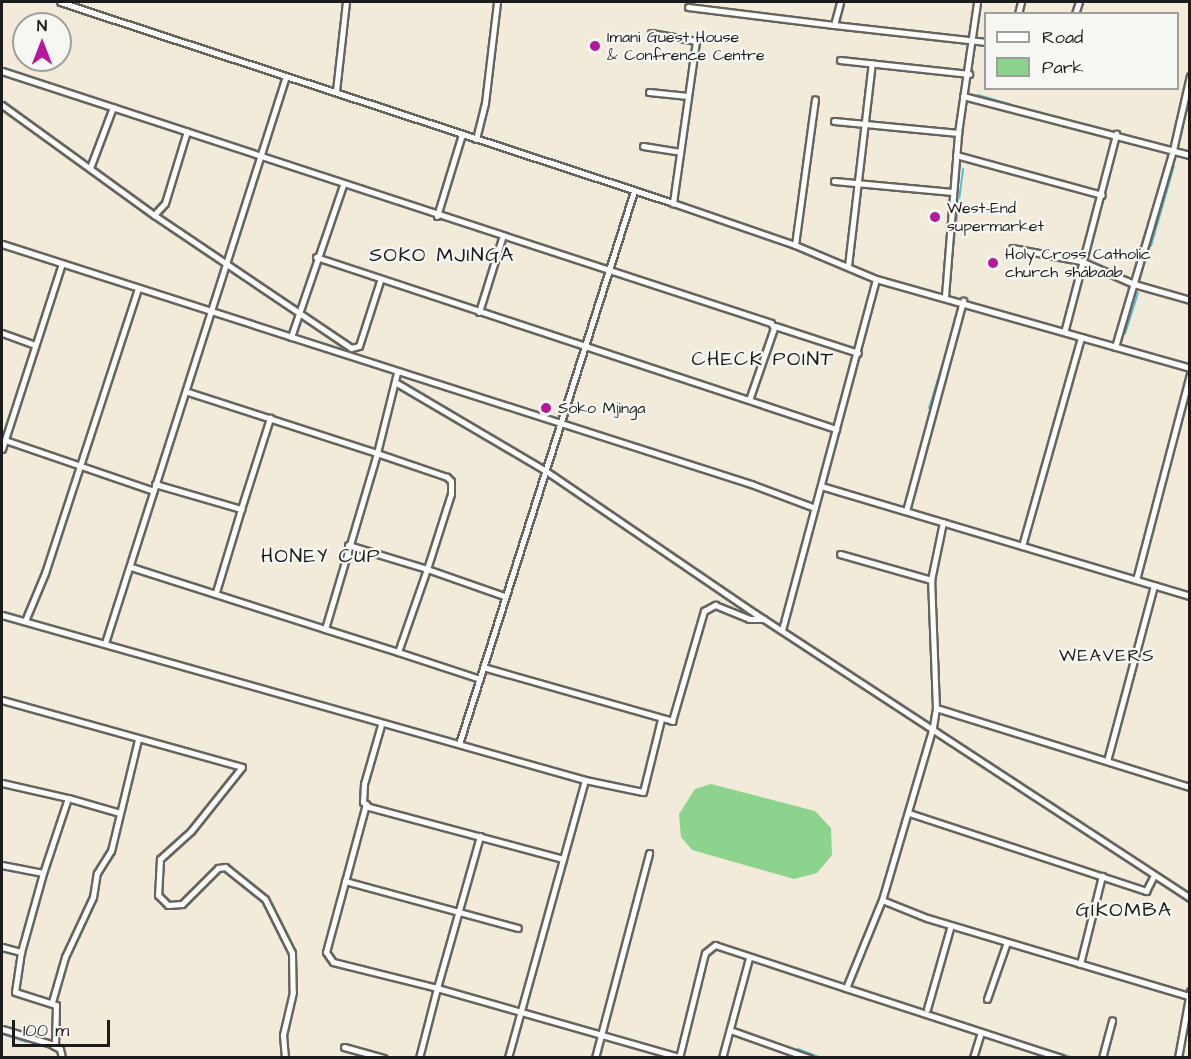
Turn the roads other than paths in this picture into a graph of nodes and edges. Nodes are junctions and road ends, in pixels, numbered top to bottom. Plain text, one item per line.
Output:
1 (60, 2) edge
2 (346, 2) edge
3 (497, 2) edge
4 (840, 2) edge
5 (977, 2) edge
6 (688, 7) dead end
7 (834, 25) junction
8 (651, 33) dead end
9 (972, 40) junction
10 (984, 42) edge
11 (840, 60) dead end
12 (872, 63) junction
13 (2, 71) edge
14 (969, 74) junction
15 (286, 76) junction
16 (1190, 76) edge
17 (336, 91) junction
18 (649, 92) dead end
19 (688, 96) junction
20 (963, 96) junction
21 (815, 99) dead end
22 (2, 105) edge
23 (113, 107) junction
24 (834, 121) dead end
25 (868, 122) junction
26 (187, 131) junction
27 (958, 133) junction
28 (462, 134) junction
29 (1116, 134) junction
30 (476, 140) junction
31 (643, 146) dead end
32 (1173, 150) junction
33 (679, 152) junction
34 (262, 155) junction
35 (956, 155) junction
36 (1190, 155) edge
37 (90, 168) junction
38 (834, 181) dead end
39 (860, 183) junction
40 (343, 185) junction
41 (634, 191) junction
42 (952, 192) junction
43 (1102, 195) junction
44 (673, 203) junction
45 (154, 215) junction
46 (437, 216) junction
47 (502, 238) junction
48 (2, 244) edge
49 (795, 245) junction
50 (1012, 248) dead end
51 (316, 257) junction
52 (1081, 261) junction
53 (62, 263) junction
54 (226, 263) junction
55 (848, 266) junction
56 (612, 272) junction
57 (876, 279) junction
58 (380, 281) junction
59 (1134, 284) junction
60 (138, 288) junction
61 (945, 296) junction
62 (1190, 300) edge
63 (963, 301) junction
64 (300, 310) junction
65 (212, 311) junction
66 (479, 312) junction
67 (775, 326) junction
68 (1065, 330) junction
69 (2, 333) edge
70 (291, 337) junction
71 (1082, 337) junction
72 (35, 345) junction
73 (1115, 347) junction
74 (586, 348) junction
75 (858, 353) junction
76 (1190, 368) edge
77 (397, 373) junction
78 (1190, 374) edge
79 (394, 382) junction
80 (188, 392) junction
81 (749, 400) junction
82 (270, 418) junction
83 (563, 423) junction
84 (836, 429) junction
85 (5, 440) junction
86 (2, 449) edge
87 (377, 453) junction
88 (80, 465) junction
89 (546, 471) junction
90 (821, 486) junction
91 (154, 488) junction
92 (241, 508) junction
93 (815, 508) junction
94 (906, 511) junction
95 (943, 522) junction
96 (348, 544) junction
97 (1022, 546) junction
98 (840, 554) dead end
99 (131, 567) junction
100 (427, 569) junction
101 (931, 580) junction
102 (1136, 580) junction
103 (1154, 585) junction
104 (216, 592) junction
105 (504, 596) junction
106 (1190, 596) edge
107 (2, 615) edge
108 (764, 619) junction
109 (26, 621) junction
110 (325, 629) junction
111 (782, 630) junction
112 (105, 643) junction
113 (398, 652) junction
114 (483, 667) junction
115 (480, 679) junction
116 (2, 701) edge
117 (936, 708) junction
118 (661, 719) junction
119 (381, 725) junction
120 (933, 727) junction
121 (138, 739) junction
122 (459, 744) junction
123 (1107, 761) junction
124 (585, 780) junction
125 (2, 783) edge
126 (1190, 787) edge
127 (68, 798) junction
128 (366, 804) junction
129 (120, 813) junction
130 (909, 813) junction
131 (480, 836) junction
132 (649, 853) dead end
133 (563, 859) junction
134 (2, 865) edge
135 (43, 873) junction
136 (1154, 875) junction
137 (1102, 876) junction
138 (345, 881) junction
139 (1190, 898) edge
140 (882, 900) junction
141 (458, 912) junction
142 (951, 925) junction
143 (518, 928) dead end
144 (1007, 942) junction
145 (2, 946) edge
146 (21, 952) junction
147 (749, 958) junction
148 (1080, 964) junction
149 (437, 988) junction
150 (846, 988) junction
151 (1190, 991) edge
152 (1189, 996) edge
153 (987, 999) dead end
154 (52, 1002) junction
155 (1189, 1002) edge
156 (927, 1009) dead end
157 (520, 1013) junction
158 (1112, 1020) dead end
159 (2, 1029) edge
160 (730, 1030) junction
161 (981, 1032) junction
162 (601, 1036) junction
163 (55, 1046) junction
164 (344, 1047) dead end
165 (679, 1057) edge
166 (62, 1058) edge
167 (285, 1058) edge
168 (384, 1058) edge
169 (419, 1058) edge
170 (508, 1058) edge
171 (595, 1058) edge
172 (722, 1058) edge
173 (809, 1058) edge
174 (973, 1058) edge
175 (1061, 1058) edge
176 (1102, 1058) edge
177 (1178, 1058) edge

1 - 15 street
2 - 17 street
3 - 30 street
4 - 7 street
5 - 9 street
6 - 7 street
7 - 9 street
8 - 19 street
9 - 10 street
9 - 14 street
11 - 12 street
12 - 14 street
12 - 25 street
13 - 23 street
14 - 20 street
15 - 17 street
15 - 34 street
16 - 32 street
17 - 28 street
18 - 19 street
19 - 33 street
20 - 27 street
20 - 29 street
21 - 49 street
22 - 37 street
23 - 26 street
23 - 37 street
24 - 25 street
25 - 27 street
25 - 39 street
26 - 34 street
26 - 45 street
27 - 35 street
28 - 30 street
28 - 46 street
29 - 32 street
29 - 43 street
30 - 41 street
31 - 33 street
32 - 36 street
32 - 59 street
33 - 44 street
34 - 40 street
34 - 54 street
35 - 42 street
35 - 43 street
37 - 45 street
38 - 39 street
39 - 42 street
39 - 55 street
40 - 46 street
40 - 51 street
41 - 44 street
41 - 56 street
42 - 61 street
43 - 52 street
44 - 49 street
45 - 54 street
46 - 47 street
47 - 56 street
47 - 66 street
48 - 53 street
49 - 55 street
50 - 52 street
51 - 58 street
51 - 64 street
52 - 59 street
52 - 68 street
53 - 60 street
53 - 72 street
54 - 64 street
54 - 65 street
55 - 57 street
56 - 67 street
56 - 74 street
57 - 61 street
57 - 75 street
58 - 64 street
58 - 66 street
59 - 62 street
59 - 73 street
60 - 65 street
60 - 88 street
61 - 63 street
63 - 68 street
63 - 94 street
64 - 70 street
65 - 70 street
65 - 80 street
66 - 74 street
67 - 75 street
67 - 81 street
68 - 71 street
69 - 72 street
70 - 77 street
71 - 73 street
71 - 97 street
72 - 85 street
73 - 76 street
74 - 81 street
74 - 83 street
75 - 84 street
77 - 79 street
77 - 83 street
78 - 102 street
79 - 87 street
79 - 89 street
80 - 82 street
80 - 91 street
81 - 84 street
82 - 87 street
82 - 92 street
83 - 89 street
83 - 93 street
84 - 90 street
85 - 86 street
85 - 88 street
87 - 96 street
87 - 100 street
88 - 91 street
88 - 109 street
89 - 105 street
89 - 108 street
90 - 93 street
90 - 94 street
91 - 92 street
91 - 99 street
92 - 104 street
93 - 111 street
94 - 95 street
95 - 97 street
95 - 101 street
96 - 100 street
96 - 110 street
97 - 102 street
98 - 101 street
99 - 104 street
99 - 112 street
100 - 105 street
100 - 113 street
101 - 117 street
102 - 103 street
103 - 106 street
103 - 123 street
104 - 110 street
105 - 114 street
107 - 109 street
108 - 111 street
108 - 118 street
109 - 112 street
110 - 113 street
111 - 120 street
112 - 119 street
113 - 115 street
114 - 115 street
114 - 118 street
115 - 122 street
116 - 121 street
117 - 120 street
117 - 123 street
118 - 124 street
119 - 122 street
119 - 128 street
120 - 130 street
120 - 136 street
121 - 129 street
121 - 167 street
122 - 124 street
123 - 126 street
124 - 133 street
125 - 127 street
127 - 129 street
127 - 135 street
128 - 131 street
128 - 138 street
129 - 154 street
130 - 137 street
130 - 140 street
131 - 133 street
131 - 141 street
132 - 162 street
133 - 157 street
134 - 135 street
135 - 146 street
136 - 137 street
136 - 139 street
137 - 148 street
138 - 141 street
138 - 149 street
140 - 142 street
140 - 150 street
141 - 143 street
141 - 149 street
142 - 144 street
142 - 156 street
144 - 148 street
144 - 153 street
145 - 146 street
146 - 154 street
147 - 150 street
147 - 160 street
147 - 165 street
148 - 152 street
149 - 157 street
149 - 169 street
150 - 161 street
151 - 152 street
152 - 155 street
154 - 163 street
155 - 177 street
157 - 162 street
157 - 170 street
158 - 176 street
159 - 163 street
160 - 172 street
160 - 173 street
161 - 174 street
161 - 175 street
162 - 165 street
162 - 171 street
163 - 166 street
164 - 168 street

